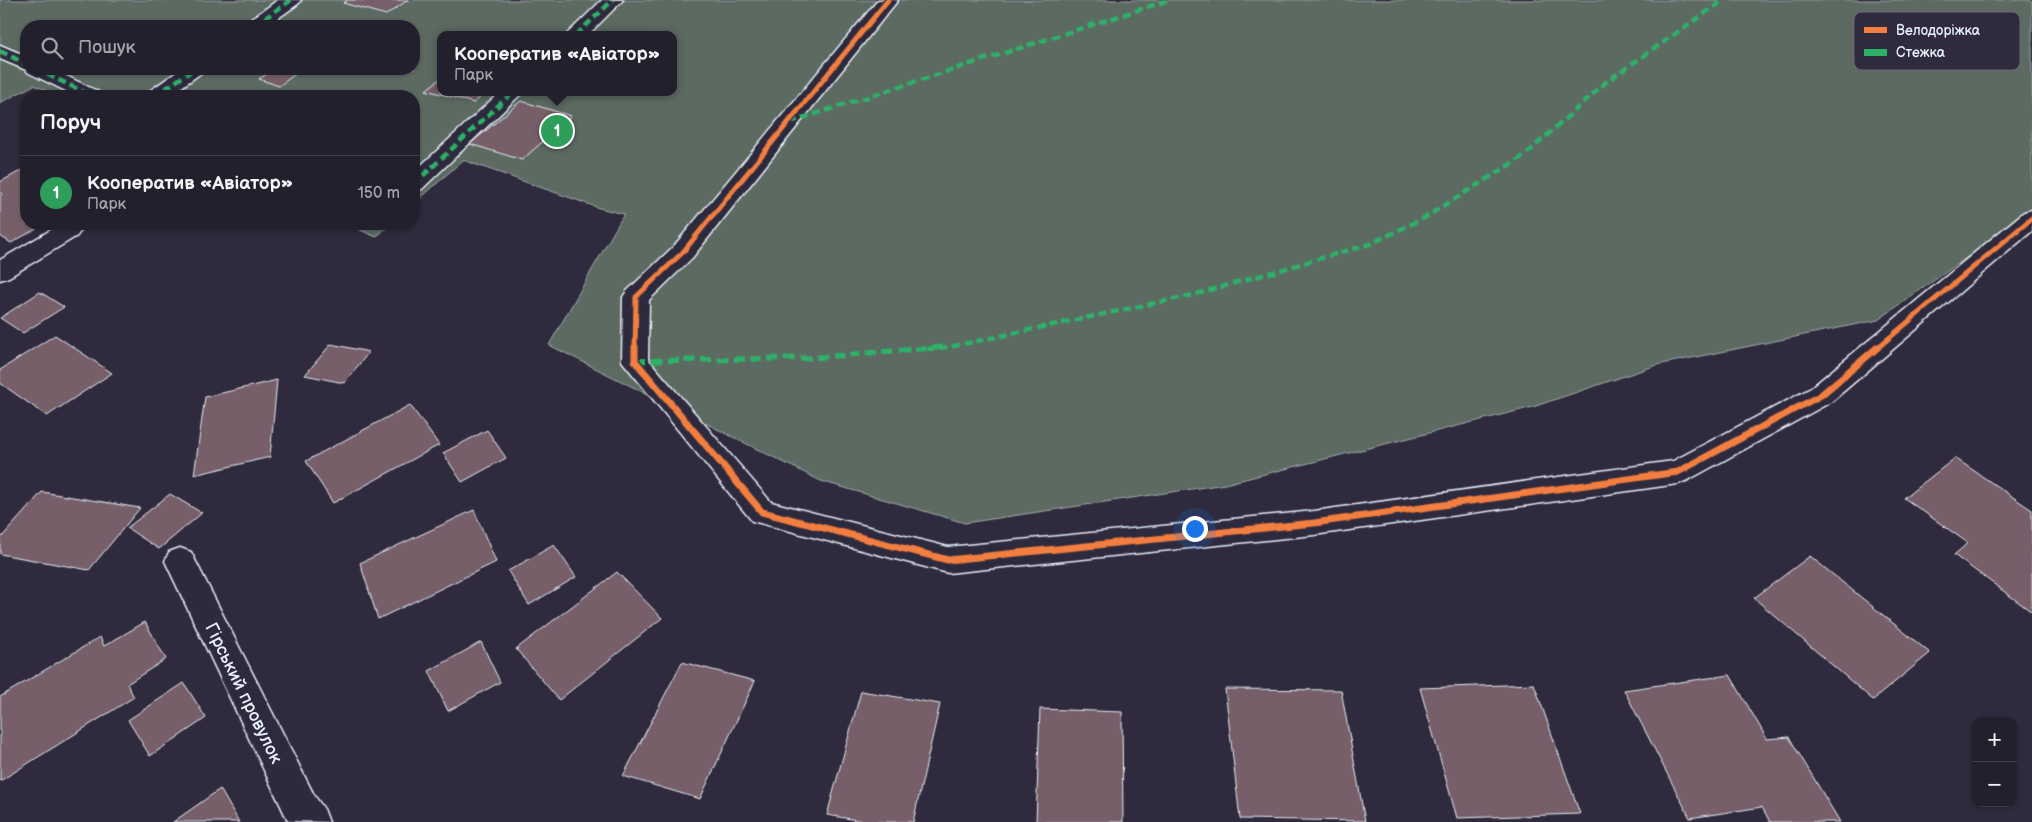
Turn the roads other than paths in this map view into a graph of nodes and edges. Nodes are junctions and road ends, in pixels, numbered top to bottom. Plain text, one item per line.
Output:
1 (291, 0) edge
2 (613, 0) edge
3 (888, 0) edge
4 (263, 20) edge
5 (580, 31) edge
6 (0, 51) edge
7 (20, 61) edge
8 (48, 75) edge
9 (185, 75) edge
10 (80, 90) edge
11 (164, 90) edge
12 (509, 96) edge
13 (420, 178) edge
14 (2032, 218) edge
15 (69, 230) dead end
16 (0, 270) edge
17 (180, 561) dead end
18 (311, 822) edge

1 - 4 street
2 - 5 street
3 - 14 street
6 - 7 street
8 - 10 street
9 - 11 street
12 - 13 street
15 - 16 street
17 - 18 street, Гірський провулок

